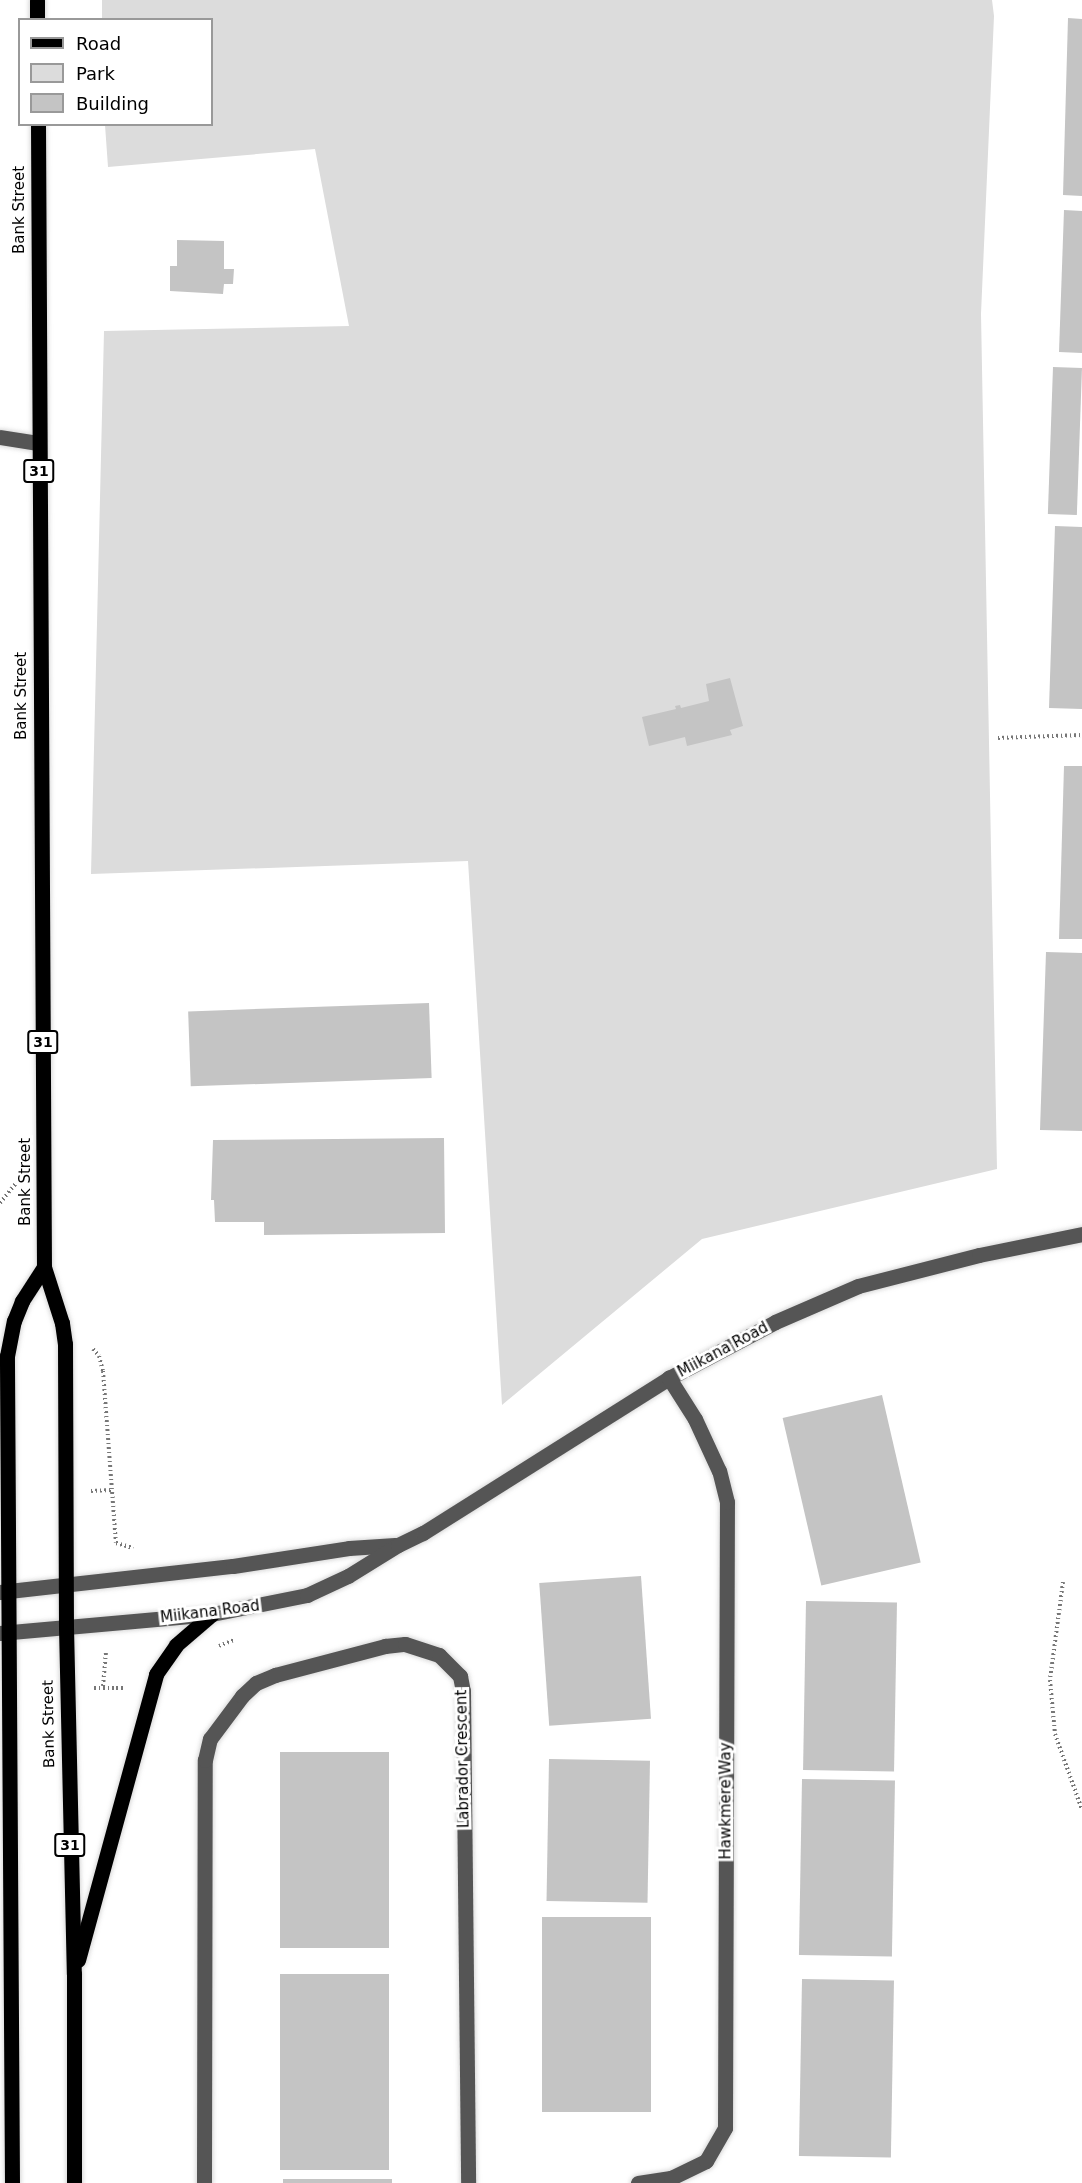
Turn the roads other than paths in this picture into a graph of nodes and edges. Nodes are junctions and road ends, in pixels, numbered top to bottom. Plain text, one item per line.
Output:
1 (37, 0) edge
2 (37, 18) edge
3 (38, 126) edge
4 (0, 437) edge
5 (39, 443) junction
6 (1082, 1234) edge
7 (44, 1267) junction
8 (669, 1378) junction
9 (398, 1545) junction
10 (65, 1585) junction
11 (4, 1591) edge
12 (212, 1614) junction
13 (66, 1627) junction
14 (4, 1633) edge
15 (74, 1974) junction
16 (12, 2183) edge
17 (74, 2183) edge
18 (204, 2183) edge
19 (468, 2183) edge
20 (638, 2183) edge

1 - 2 main road
3 - 5 main road, Bank Street / 31
4 - 5 street
5 - 7 main road, Bank Street / 31
6 - 8 street, Miikana Road
7 - 10 main road, Bank Street / 31
7 - 11 main road
8 - 9 street, Miikana Road
8 - 20 street, Hawkmere Way
9 - 10 street, Miikana Road
9 - 12 street, Miikana Road
10 - 11 street, Miikana Road
10 - 13 main road, Bank Street / 31
11 - 14 main road
12 - 13 street, Miikana Road
12 - 15 main road
13 - 14 street, Miikana Road
13 - 15 main road, Bank Street / 31
14 - 16 main road
15 - 17 main road, Bank Street / 31
18 - 19 street, Labrador Crescent

